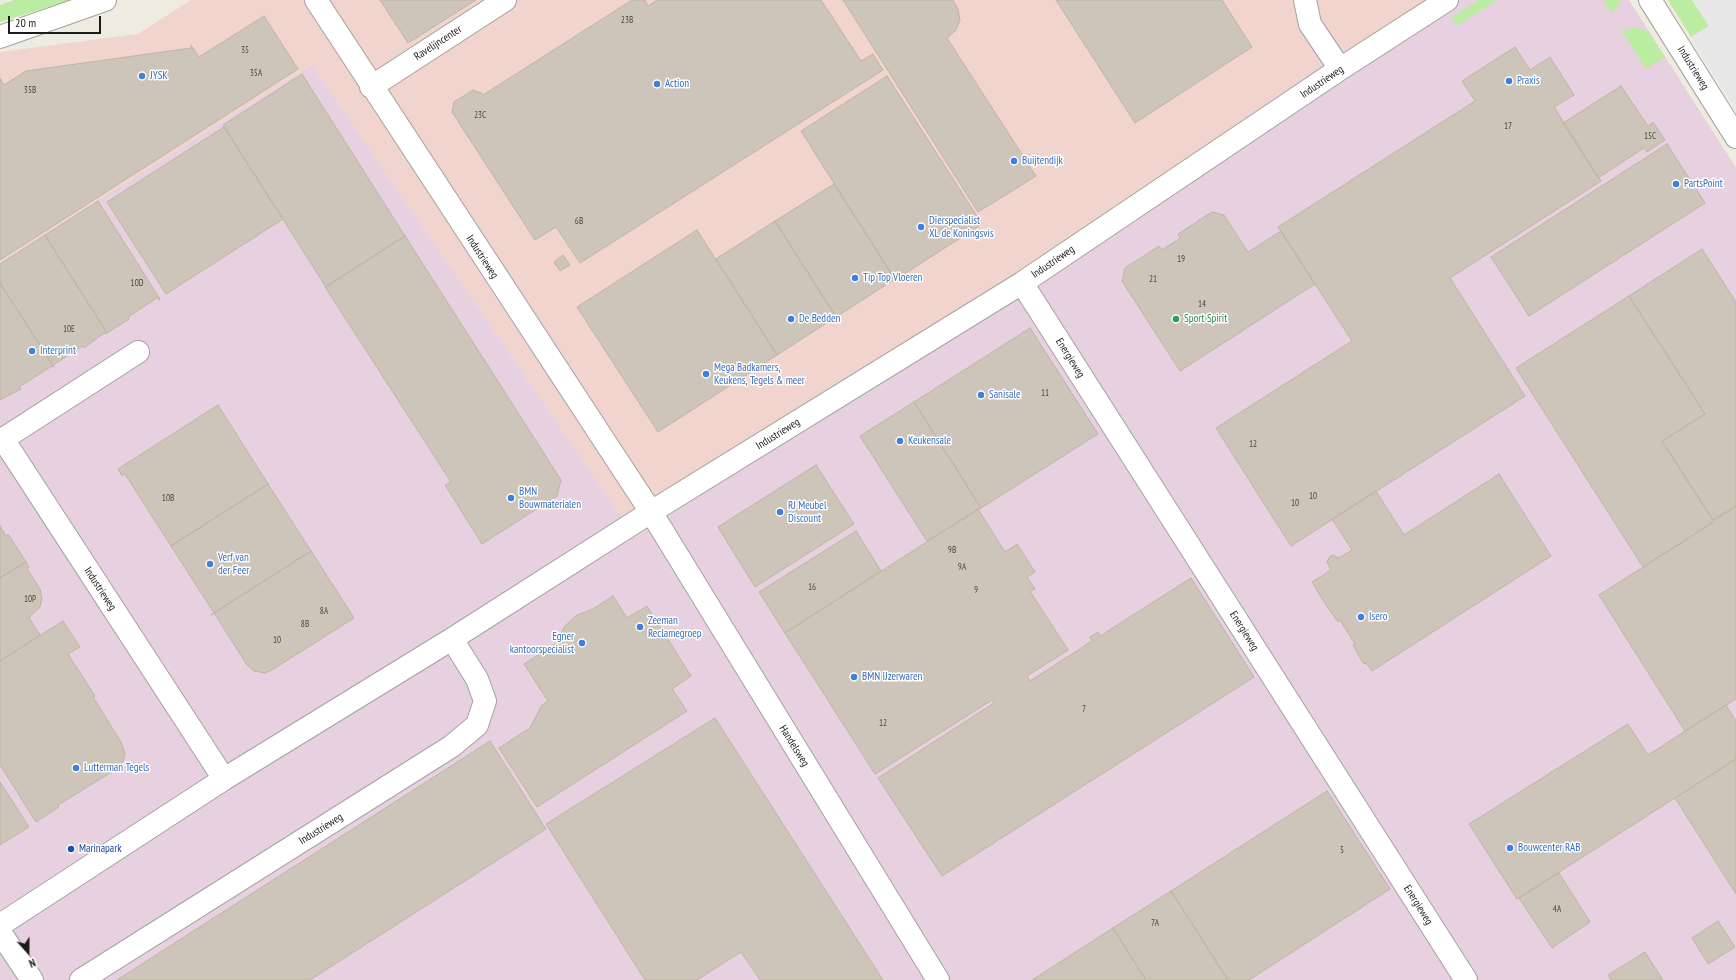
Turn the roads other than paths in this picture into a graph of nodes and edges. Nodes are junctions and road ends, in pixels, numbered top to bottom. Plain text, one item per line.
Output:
1 (104, 0) edge
2 (316, 0) edge
3 (505, 0) edge
4 (1305, 0) edge
5 (1447, 0) edge
6 (1650, 0) edge
7 (0, 37) edge
8 (1340, 69) junction
9 (371, 86) junction
10 (1736, 137) edge
11 (1022, 283) junction
12 (138, 352) dead end
13 (1, 440) edge
14 (651, 512) junction
15 (452, 639) junction
16 (224, 779) junction
17 (0, 925) edge
18 (0, 932) edge
19 (32, 980) edge
20 (81, 980) edge
21 (938, 980) edge
22 (1466, 980) edge

1 - 7 street
2 - 9 street, Industrieweg
3 - 9 street, Ravelijncenter
4 - 8 street
5 - 8 street, Industrieweg
6 - 10 street, Industrieweg
8 - 11 street, Industrieweg
9 - 14 street, Industrieweg
11 - 14 street, Industrieweg
11 - 22 street, Energieweg
12 - 13 street, Industrieweg
13 - 16 street, Industrieweg
14 - 15 street, Industrieweg
14 - 21 street, Handelsweg
15 - 16 street, Industrieweg
15 - 20 street, Industrieweg
16 - 17 street, Industrieweg
18 - 19 street

